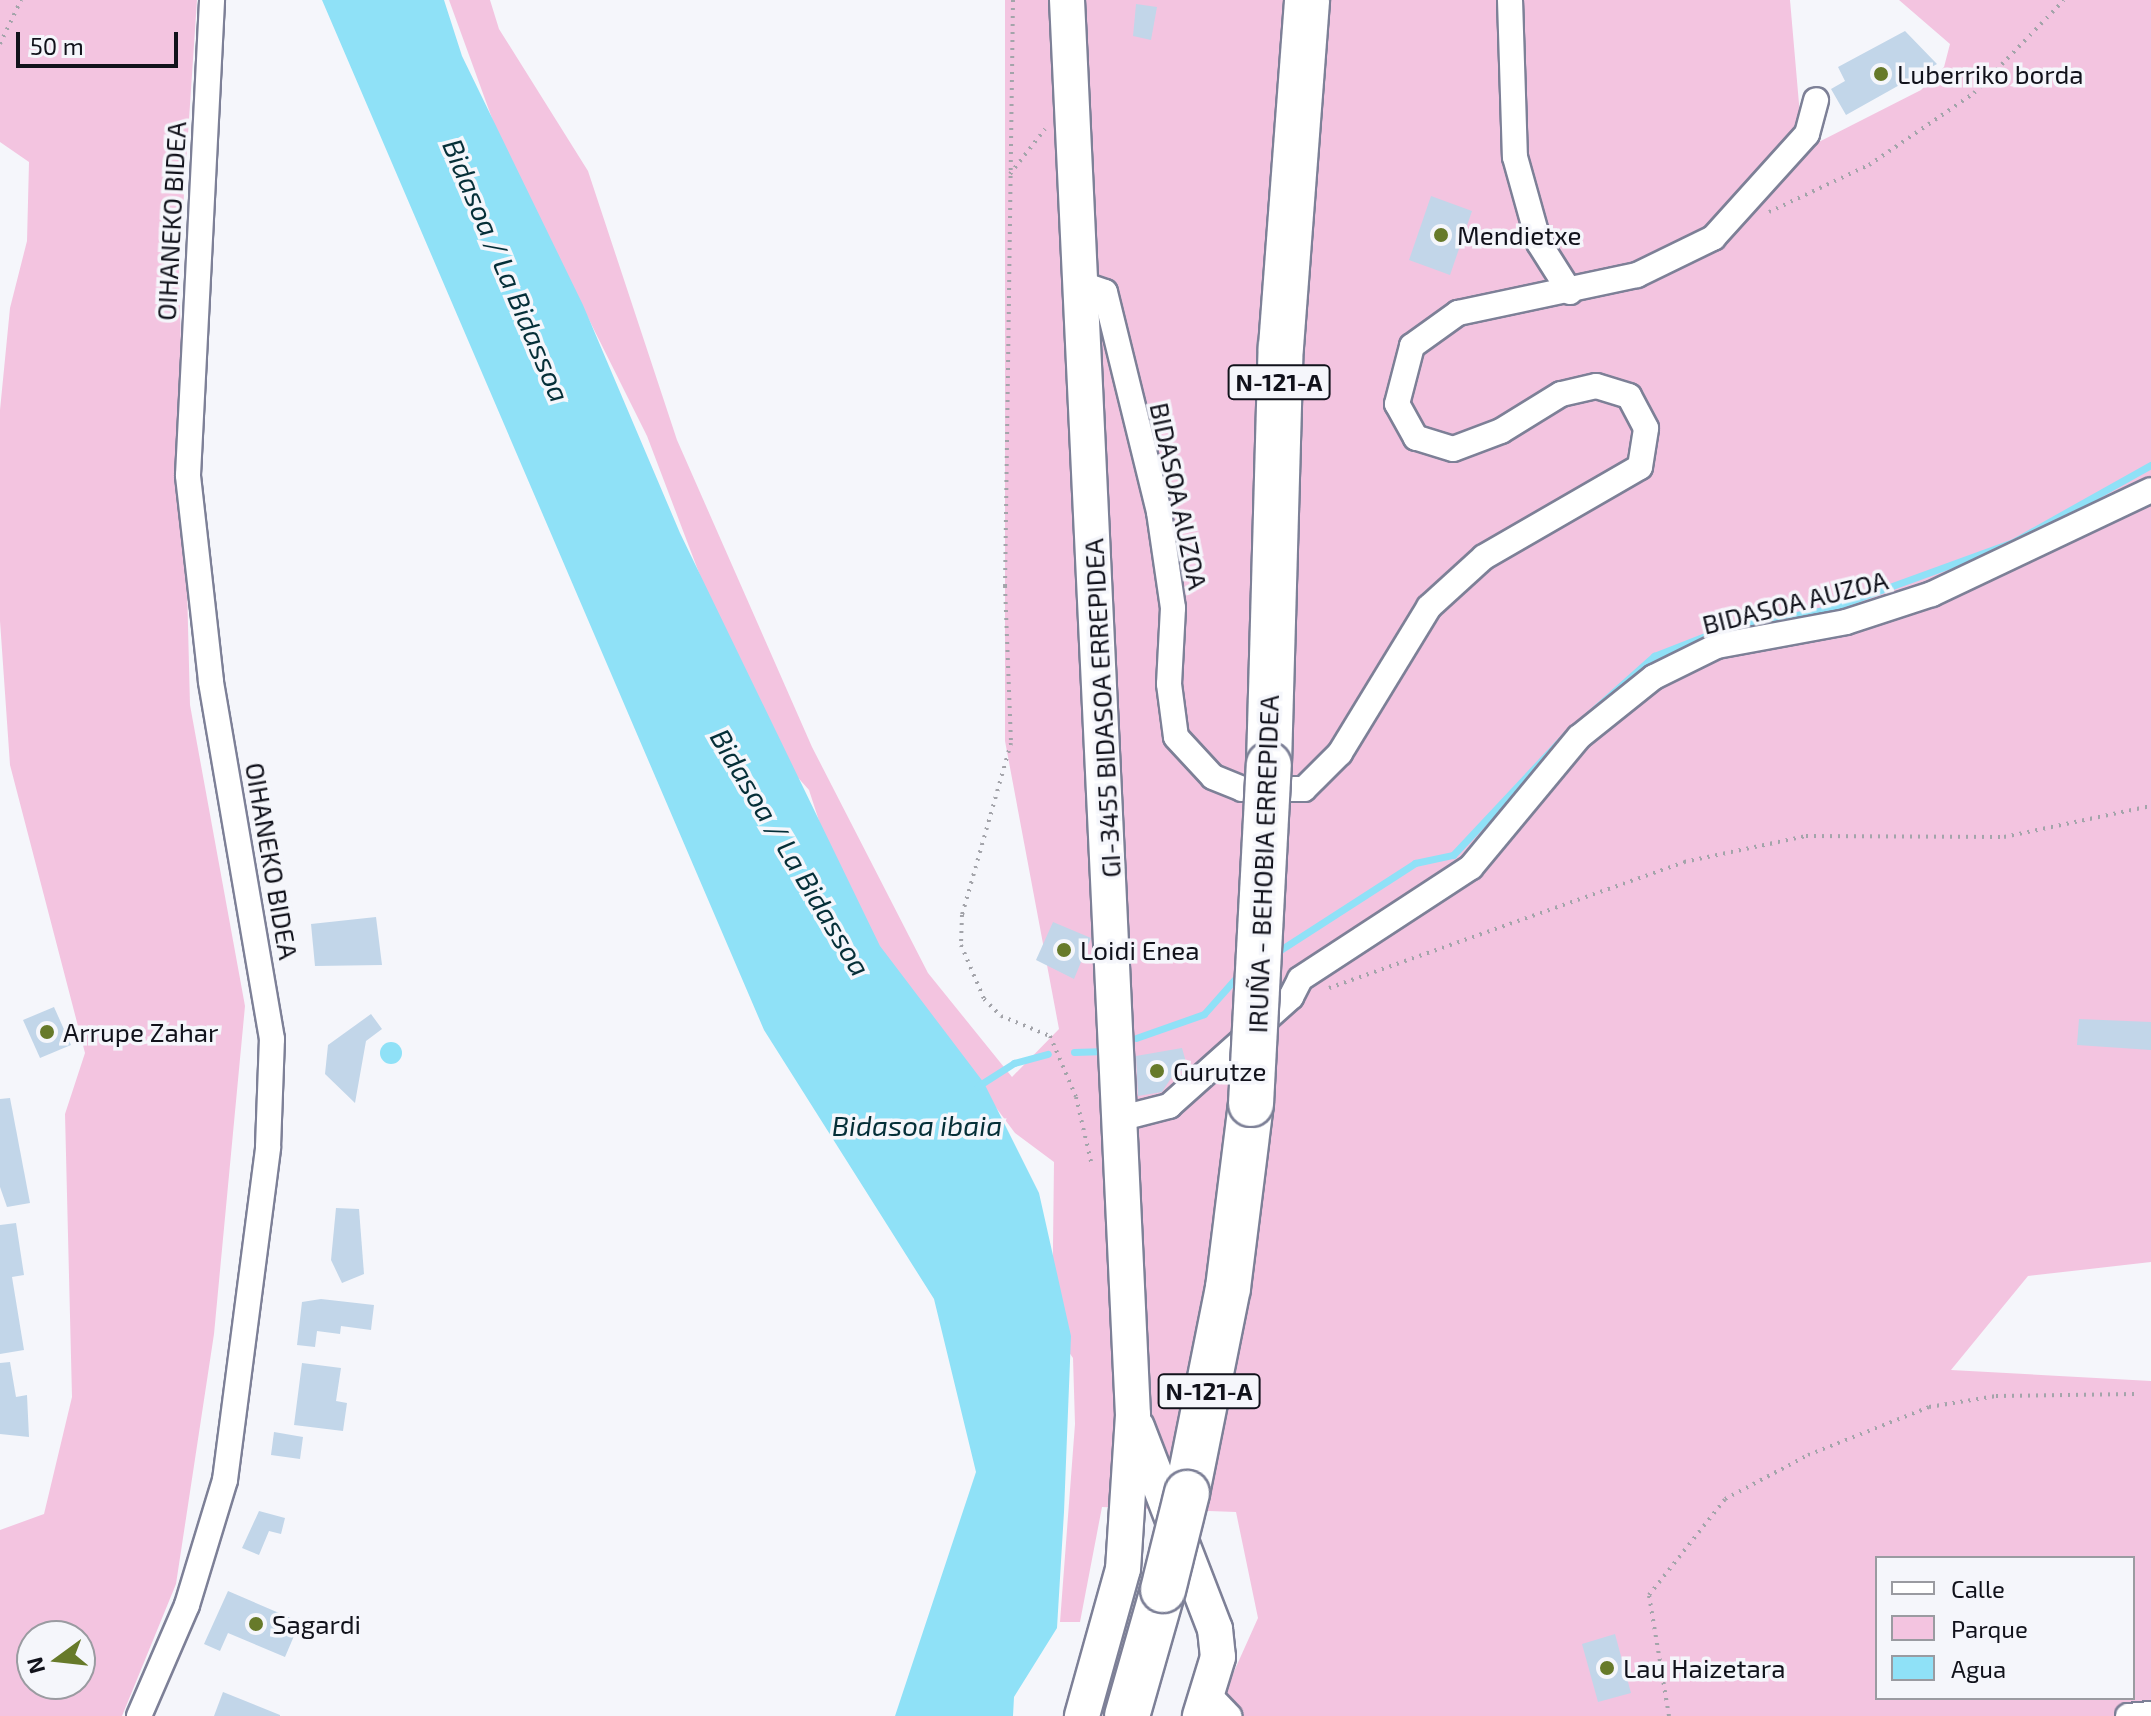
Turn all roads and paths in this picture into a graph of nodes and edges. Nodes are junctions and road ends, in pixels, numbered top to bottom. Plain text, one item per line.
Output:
1 (21, 0) edge
2 (212, 0) edge
3 (1013, 0) edge
4 (1067, 0) edge
5 (1307, 0) edge
6 (1510, 0) edge
7 (2064, 0) edge
8 (0, 44) edge
9 (1816, 100) dead end
10 (1755, 218) dead end
11 (1082, 284) junction
12 (1570, 292) junction
13 (2151, 490) edge
14 (2151, 806) edge
15 (1291, 997) junction
16 (1122, 1118) junction
17 (1093, 1178) dead end
18 (2135, 1394) dead end
19 (1133, 1415) junction
20 (1182, 1511) junction
21 (1127, 1534) junction
22 (1213, 1709) edge
23 (2151, 1714) edge
24 (139, 1716) edge
25 (1082, 1716) edge
26 (1127, 1716) edge
27 (1669, 1716) edge
28 (2128, 1716) edge

1 - 8 path
2 - 24 street, OIHANEKO BIDEA
3 - 17 path
4 - 11 street, GI-3455 BIDASOA ERREPIDEA
5 - 20 highway, IRUÑA - BEHOBIA ERREPIDEA / N-121-A, bridge
6 - 12 street
7 - 10 path
9 - 12 street, BIDASOA AUZOA
11 - 12 street, BIDASOA AUZOA
11 - 16 street, GI-3455 BIDASOA ERREPIDEA
13 - 15 street, BIDASOA AUZOA
14 - 15 path
15 - 16 street, BIDASOA AUZOA
16 - 19 street, GI-3455 BIDASOA ERREPIDEA
18 - 27 path
19 - 20 street
19 - 21 street
20 - 21 street
20 - 22 street
20 - 26 highway, IRUÑA - BEHOBIA ERREPIDEA / N-121-A, bridge
21 - 25 street
23 - 28 street

